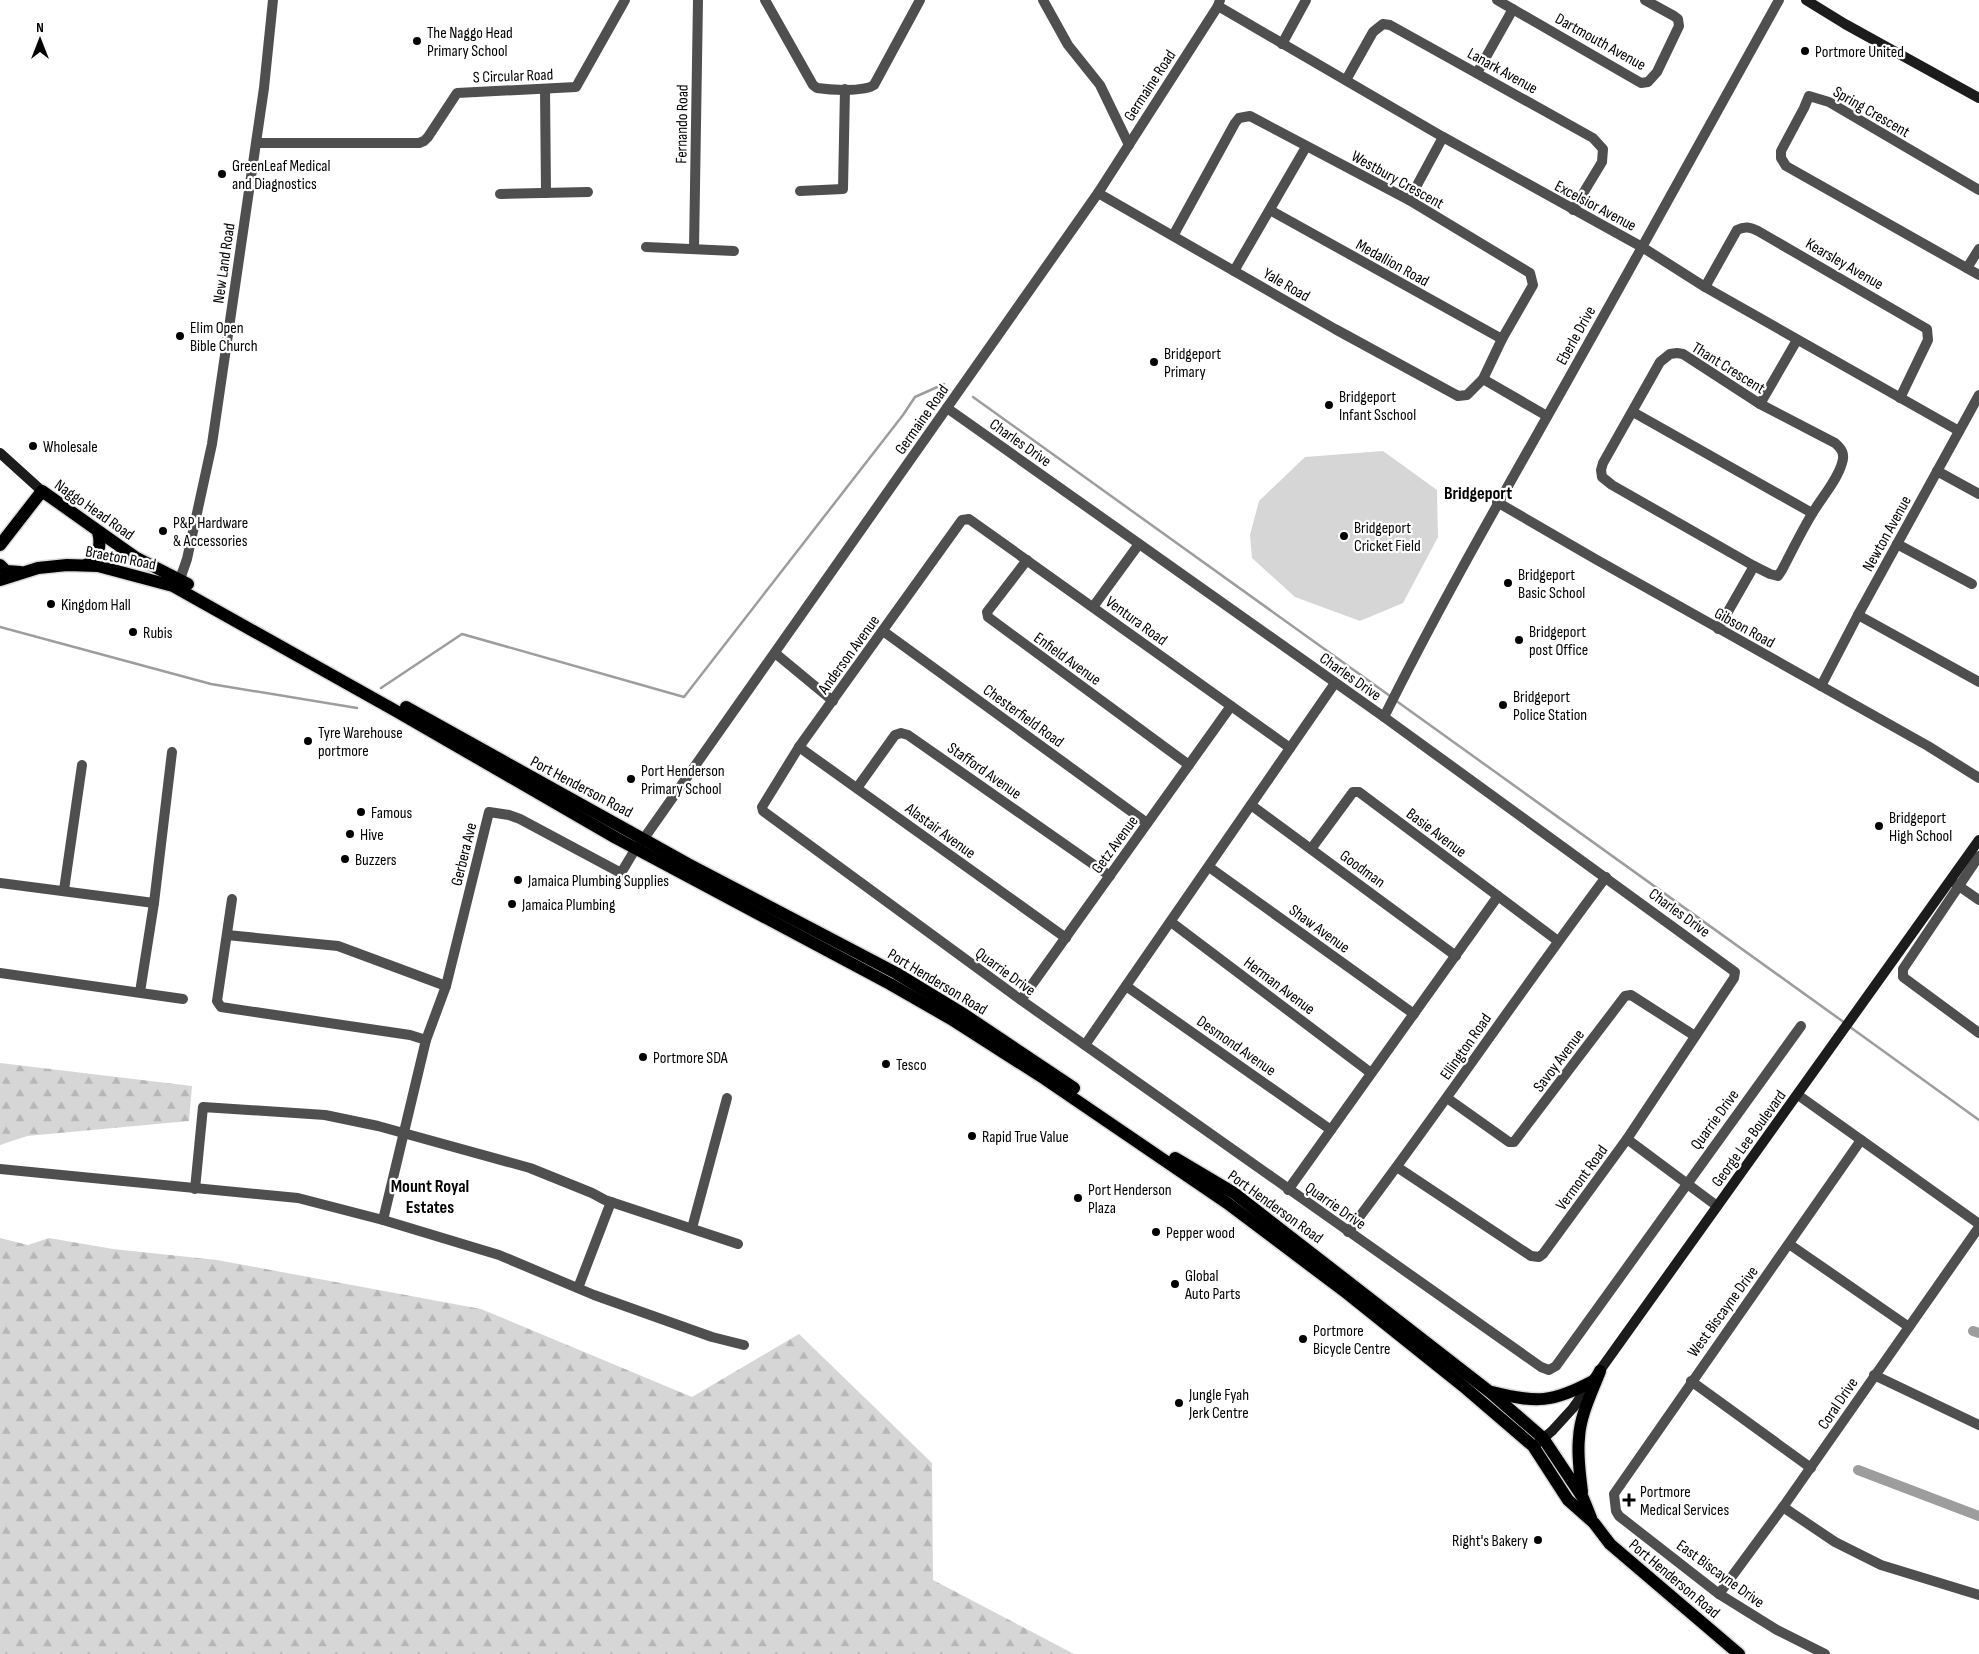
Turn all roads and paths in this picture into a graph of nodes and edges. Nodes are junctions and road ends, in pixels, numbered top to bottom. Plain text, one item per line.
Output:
1 (273, 0) edge
2 (625, 0) edge
3 (698, 0) edge
4 (765, 0) edge
5 (920, 0) edge
6 (1043, 0) edge
7 (1306, 0) edge
8 (1497, 0) edge
9 (1645, 0) edge
10 (1779, 0) edge
11 (1806, 0) edge
12 (1219, 3) edge
13 (1513, 9) junction
14 (1282, 44) junction
15 (1477, 73) junction
16 (1346, 80) junction
17 (545, 89) junction
18 (845, 89) junction
19 (1979, 98) edge
20 (1443, 137) junction
21 (257, 143) junction
22 (1129, 145) junction
23 (1306, 146) junction
24 (1979, 190) edge
25 (800, 191) dead end
26 (588, 192) dead end
27 (546, 193) junction
28 (1098, 193) junction
29 (500, 194) dead end
30 (1409, 200) junction
31 (1270, 210) junction
32 (1573, 210) junction
33 (1173, 236) junction
34 (1642, 247) junction
35 (646, 248) dead end
36 (694, 249) junction
37 (1979, 249) edge
38 (734, 251) dead end
39 (1967, 268) junction
40 (1234, 271) junction
41 (1979, 275) edge
42 (1705, 287) junction
43 (1502, 339) junction
44 (1797, 340) junction
45 (1483, 379) junction
46 (1979, 395) edge
47 (1463, 396) joint
48 (1900, 398) junction
49 (1760, 404) junction
50 (947, 408) junction
51 (1633, 412) junction
52 (1547, 416) junction
53 (1959, 431) junction
54 (0, 453) edge
55 (1937, 471) junction
56 (42, 491) junction
57 (1979, 494) edge
58 (1497, 502) junction
59 (1812, 513) junction
60 (966, 519) joint
61 (98, 532) junction
62 (1140, 544) junction
63 (1897, 544) junction
64 (0, 545) edge
65 (1027, 560) junction
66 (0, 565) edge
67 (86, 565) junction
68 (1754, 566) junction
69 (25, 572) junction
70 (0, 580) edge
71 (179, 583) junction
72 (1972, 584) dead end
73 (1093, 607) junction
74 (1858, 615) junction
75 (1718, 629) junction
76 (883, 631) junction
77 (775, 653) junction
78 (1979, 682) edge
79 (1335, 683) junction
80 (1822, 686) junction
81 (832, 701) junction
82 (1231, 706) junction
83 (1384, 717) junction
84 (799, 747) junction
85 (1290, 748) junction
86 (172, 752) dead end
87 (82, 765) dead end
88 (1189, 765) junction
89 (1979, 778) edge
90 (857, 788) junction
91 (1252, 805) junction
92 (762, 811) joint
93 (1147, 823) junction
94 (644, 838) junction
95 (1979, 840) edge
96 (636, 848) junction
97 (1311, 849) junction
98 (1979, 856) edge
99 (1209, 867) junction
100 (1110, 876) junction
101 (1606, 877) junction
102 (0, 883) edge
103 (1955, 883) junction
104 (64, 890) junction
105 (1498, 896) junction
106 (232, 899) dead end
107 (1979, 900) edge
108 (154, 903) junction
109 (1171, 922) junction
110 (227, 935) junction
111 (1066, 938) junction
112 (1558, 941) junction
113 (1456, 956) junction
114 (1735, 972) joint
115 (0, 973) edge
116 (446, 986) junction
117 (1126, 986) junction
118 (140, 992) junction
119 (183, 999) dead end
120 (1021, 1000) junction
121 (1414, 1014) junction
122 (1801, 1026) dead end
123 (1979, 1033) edge
124 (1695, 1036) junction
125 (426, 1040) junction
126 (1085, 1045) junction
127 (1372, 1073) junction
128 (1798, 1095) junction
129 (727, 1098) dead end
130 (1447, 1098) junction
131 (1331, 1130) junction
132 (404, 1133) junction
133 (1627, 1139) junction
134 (1861, 1140) junction
135 (1398, 1167) junction
136 (0, 1169) edge
137 (1686, 1183) junction
138 (195, 1189) junction
139 (1288, 1190) junction
140 (611, 1202) junction
141 (1717, 1206) junction
142 (383, 1220) junction
143 (1979, 1225) edge
144 (692, 1228) junction
145 (1348, 1232) junction
146 (738, 1244) dead end
147 (1789, 1244) junction
148 (578, 1288) junction
149 (1909, 1328) junction
150 (744, 1345) dead end
151 (1874, 1375) junction
152 (1597, 1376) junction
153 (1691, 1381) junction
154 (1490, 1392) junction
155 (1979, 1424) edge
156 (1538, 1442) junction
157 (1811, 1468) junction
158 (1583, 1498) junction
159 (1614, 1502) joint
160 (1783, 1508) junction
161 (1594, 1523) junction
162 (1719, 1594) junction
163 (1979, 1595) edge
164 (1739, 1654) edge
165 (1825, 1654) edge

1 - 21 street, New Land Road
2 - 17 street, S Circular Road
3 - 36 street, Fernando Road
4 - 18 street
5 - 18 street
6 - 22 street
7 - 14 street
8 - 13 street, Dartmouth Avenue
9 - 13 street, Dartmouth Avenue
10 - 34 street, Eberle Drive
11 - 19 main road
12 - 14 street, Excelsior Avenue
12 - 22 street, Germaine Road
13 - 15 street
14 - 16 street, Excelsior Avenue
15 - 16 street, Lanark Avenue
15 - 32 street, Lanark Avenue
16 - 20 street, Excelsior Avenue
17 - 21 street, S Circular Road
17 - 27 street
18 - 25 street
20 - 30 street
20 - 32 street, Excelsior Avenue
21 - 71 street, New Land Road
22 - 28 street, Germaine Road
23 - 30 street, Westbury Crescent
23 - 31 street
23 - 33 street, Westbury Crescent
24 - 39 street, Spring Crescent
26 - 27 street
27 - 29 street
28 - 33 street, Yale Road
28 - 50 street, Germaine Road
30 - 43 street, Westbury Crescent
31 - 40 street
31 - 43 street, Medallion Road
32 - 34 street, Excelsior Avenue
33 - 40 street, Yale Road
34 - 42 street, Excelsior Avenue
34 - 52 street, Eberle Drive
35 - 36 street
36 - 38 street
37 - 39 street
39 - 41 street
40 - 47 street, Yale Road
42 - 44 street, Excelsior Avenue
42 - 48 street, Kearsley Avenue
43 - 45 street, Westbury Crescent
44 - 48 street, Excelsior Avenue
44 - 49 street
45 - 47 street, Westbury Crescent
45 - 52 street
46 - 53 street, Newton Avenue
48 - 53 street, Excelsior Avenue
49 - 51 street, Thant Crescent
49 - 59 street, Thant Crescent
50 - 62 street, Charles Drive
50 - 77 street, Germaine Road
51 - 59 street
51 - 68 street, Thant Crescent
52 - 58 street, Eberle Drive
53 - 55 street, Newton Avenue
54 - 56 main road, Naggo Head Road
55 - 57 street
55 - 63 street, Newton Avenue
56 - 61 main road, Naggo Head Road
56 - 64 main road
58 - 75 street, Gibson Road
58 - 83 street, Eberle Drive
59 - 68 street, Thant Crescent
60 - 65 street, Ventura Road
60 - 76 street, Anderson Avenue
61 - 67 main road
61 - 71 main road, Naggo Head Road
62 - 73 street
62 - 79 street, Charles Drive
63 - 72 street
63 - 74 street, Newton Avenue
65 - 73 street, Ventura Road
65 - 88 street, Enfield Avenue
66 - 69 main road
67 - 69 main road, Braeton Road
67 - 71 main road, Braeton Road
68 - 75 street
69 - 70 main road, Braeton Road
71 - 94 main road, Port Henderson Road
71 - 96 main road, Port Henderson Road
73 - 82 street, Ventura Road
74 - 78 street
74 - 80 street, Newton Avenue
75 - 80 street, Gibson Road
76 - 81 street, Anderson Avenue
76 - 93 street, Chesterfield Road
77 - 81 street
77 - 94 street, Germaine Road
79 - 83 street, Charles Drive
79 - 85 street
80 - 89 street, Gibson Road
81 - 84 street, Anderson Avenue
82 - 85 street, Ventura Road
82 - 88 street, Getz Avenue
83 - 101 street, Charles Drive
84 - 90 street, Alastair Avenue
84 - 92 street, Anderson Avenue
85 - 91 street
86 - 108 street
87 - 104 street
88 - 93 street, Getz Avenue
90 - 100 street, Stafford Avenue
90 - 111 street, Alastair Avenue
91 - 97 street, Goodman
91 - 99 street
92 - 120 street, Quarrie Drive
93 - 100 street, Getz Avenue
94 - 96 street, Germaine Road
94 - 154 main road, Port Henderson Road
95 - 103 main road, George Lee Boulevard
96 - 116 street, Gerbera Ave
96 - 156 main road, Port Henderson Road
97 - 105 street, Basie Avenue
97 - 113 street, Goodman
98 - 103 street
99 - 109 street
99 - 121 street, Shaw Avenue
100 - 111 street, Getz Avenue
101 - 112 street, Ellington Road
101 - 114 street, Charles Drive
102 - 104 street
103 - 107 street
103 - 123 street
103 - 128 main road, George Lee Boulevard
104 - 108 street
105 - 112 street, Basie Avenue
105 - 113 street
106 - 110 street
108 - 118 street
109 - 117 street
109 - 127 street, Herman Avenue
110 - 116 street
110 - 125 street
111 - 120 street, Getz Avenue
112 - 130 street, Ellington Road
113 - 121 street
114 - 124 street, Vermont Road
115 - 118 street
116 - 125 street, Gerbera Ave
117 - 126 street
117 - 131 street, Desmond Avenue
118 - 119 street
120 - 126 street, Quarrie Drive
121 - 127 street
122 - 137 street, Quarrie Drive
124 - 130 street, Savoy Avenue
124 - 133 street, Vermont Road
125 - 132 street, Gerbera Ave
126 - 139 street, Quarrie Drive
127 - 131 street
128 - 134 street
128 - 141 main road, George Lee Boulevard
129 - 144 street
130 - 135 street, Ellington Road
131 - 139 street
132 - 138 street
132 - 140 street
132 - 142 street, Gerbera Ave
133 - 135 street, Vermont Road
133 - 137 street
134 - 143 street
134 - 147 street, West Biscayne Drive
135 - 145 street, Ellington Road
136 - 138 street
137 - 141 street
137 - 145 street, Quarrie Drive
138 - 142 street
139 - 145 street, Quarrie Drive
140 - 144 street
140 - 148 street
141 - 152 main road, George Lee Boulevard
142 - 148 street
143 - 149 street, Coral Drive
144 - 146 street
147 - 149 street
147 - 153 street, West Biscayne Drive
148 - 150 street
149 - 151 street, Coral Drive
151 - 155 street
151 - 157 street, Coral Drive
152 - 154 main road
152 - 156 main road, George Lee Boulevard
152 - 158 main road
153 - 157 street
153 - 159 street, West Biscayne Drive
154 - 156 main road, Port Henderson Road
156 - 158 main road, Port Henderson Road
156 - 161 main road, Port Henderson Road
157 - 160 street, Coral Drive
158 - 161 main road, Port Henderson Road
159 - 162 street, East Biscayne Drive
160 - 162 street, Coral Drive
160 - 163 street
161 - 164 main road, Port Henderson Road
162 - 165 street, East Biscayne Drive

